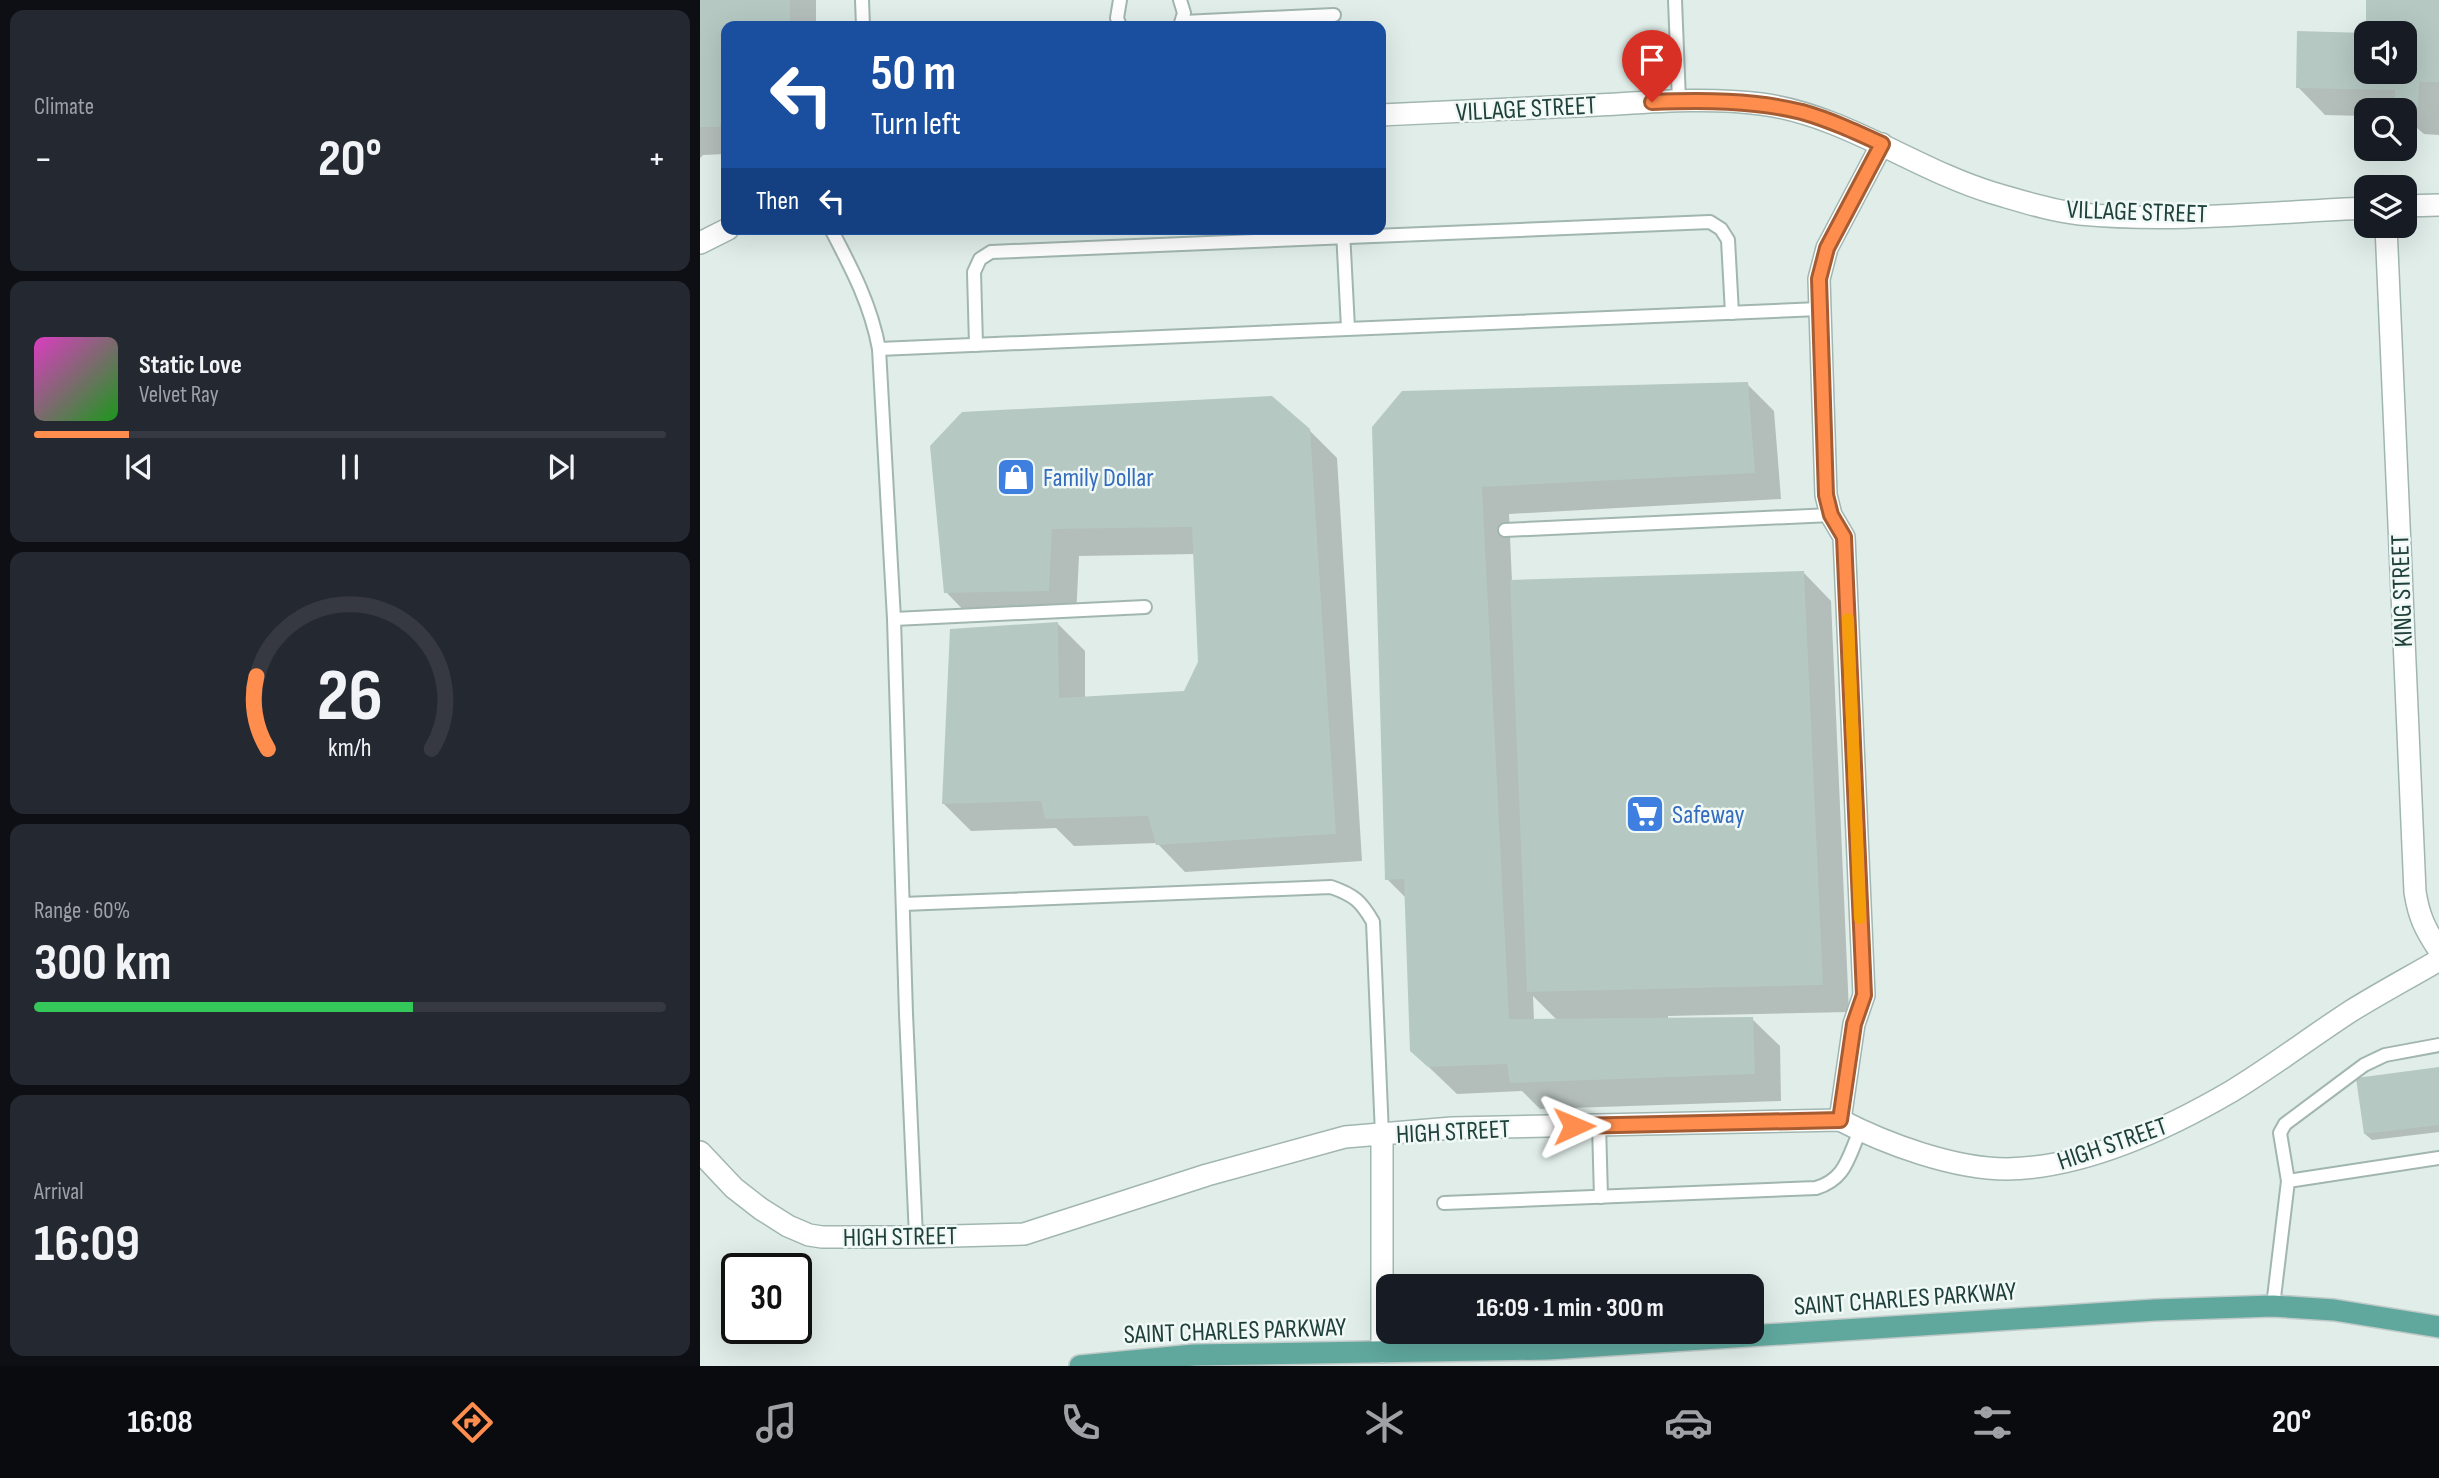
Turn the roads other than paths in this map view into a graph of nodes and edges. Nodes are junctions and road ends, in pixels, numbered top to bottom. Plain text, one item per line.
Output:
1 (862, 0) edge
2 (1119, 0) edge
3 (1180, 0) edge
4 (1675, 0) edge
5 (1334, 15) dead end
6 (863, 21) edge
7 (1118, 21) edge
8 (1182, 21) edge
9 (1232, 21) edge
10 (1679, 101) junction
11 (1386, 115) edge
12 (1882, 144) junction
13 (2439, 205) edge
14 (2417, 206) edge
15 (2354, 209) edge
16 (721, 232) edge
17 (1386, 232) edge
18 (834, 235) edge
19 (1307, 235) edge
20 (1344, 235) edge
21 (2387, 238) edge
22 (700, 243) edge
23 (1819, 310) junction
24 (1732, 313) junction
25 (1348, 328) junction
26 (976, 345) junction
27 (879, 349) junction
28 (1831, 515) junction
29 (1505, 530) dead end
30 (1146, 607) dead end
31 (894, 619) junction
32 (903, 904) junction
33 (2439, 950) edge
34 (2439, 960) edge
35 (2439, 1045) edge
36 (1840, 1120) junction
37 (1599, 1125) junction
38 (1860, 1131) junction
39 (1382, 1135) junction
40 (700, 1152) edge
41 (2439, 1158) edge
42 (2288, 1181) junction
43 (1601, 1197) junction
44 (1444, 1203) dead end
45 (916, 1237) junction
46 (2273, 1306) junction
47 (2439, 1327) edge
48 (1382, 1352) junction
49 (1080, 1366) edge

1 - 6 lane
2 - 7 lane
3 - 8 lane
4 - 10 lane
5 - 9 lane
10 - 11 street, VILLAGE STREET
10 - 12 street, VILLAGE STREET
12 - 15 street, VILLAGE STREET
12 - 23 street
13 - 14 street
16 - 22 street
17 - 24 lane
18 - 27 lane
19 - 26 lane
20 - 25 lane
21 - 33 street, KING STREET
23 - 24 lane
23 - 28 street
24 - 25 lane
25 - 26 lane
26 - 27 lane
27 - 31 lane
28 - 29 lane
28 - 36 street
30 - 31 lane
31 - 32 lane
32 - 39 lane
32 - 45 lane
34 - 38 street, HIGH STREET
35 - 42 lane
36 - 37 street, HIGH STREET
36 - 38 street, HIGH STREET
37 - 39 street, HIGH STREET
37 - 43 lane
38 - 43 lane
39 - 45 street, HIGH STREET
39 - 48 street
40 - 45 street, HIGH STREET
41 - 42 lane
42 - 46 lane
43 - 44 lane
46 - 47 main road, SAINT CHARLES PARKWAY
46 - 48 main road, SAINT CHARLES PARKWAY
48 - 49 main road, SAINT CHARLES PARKWAY

